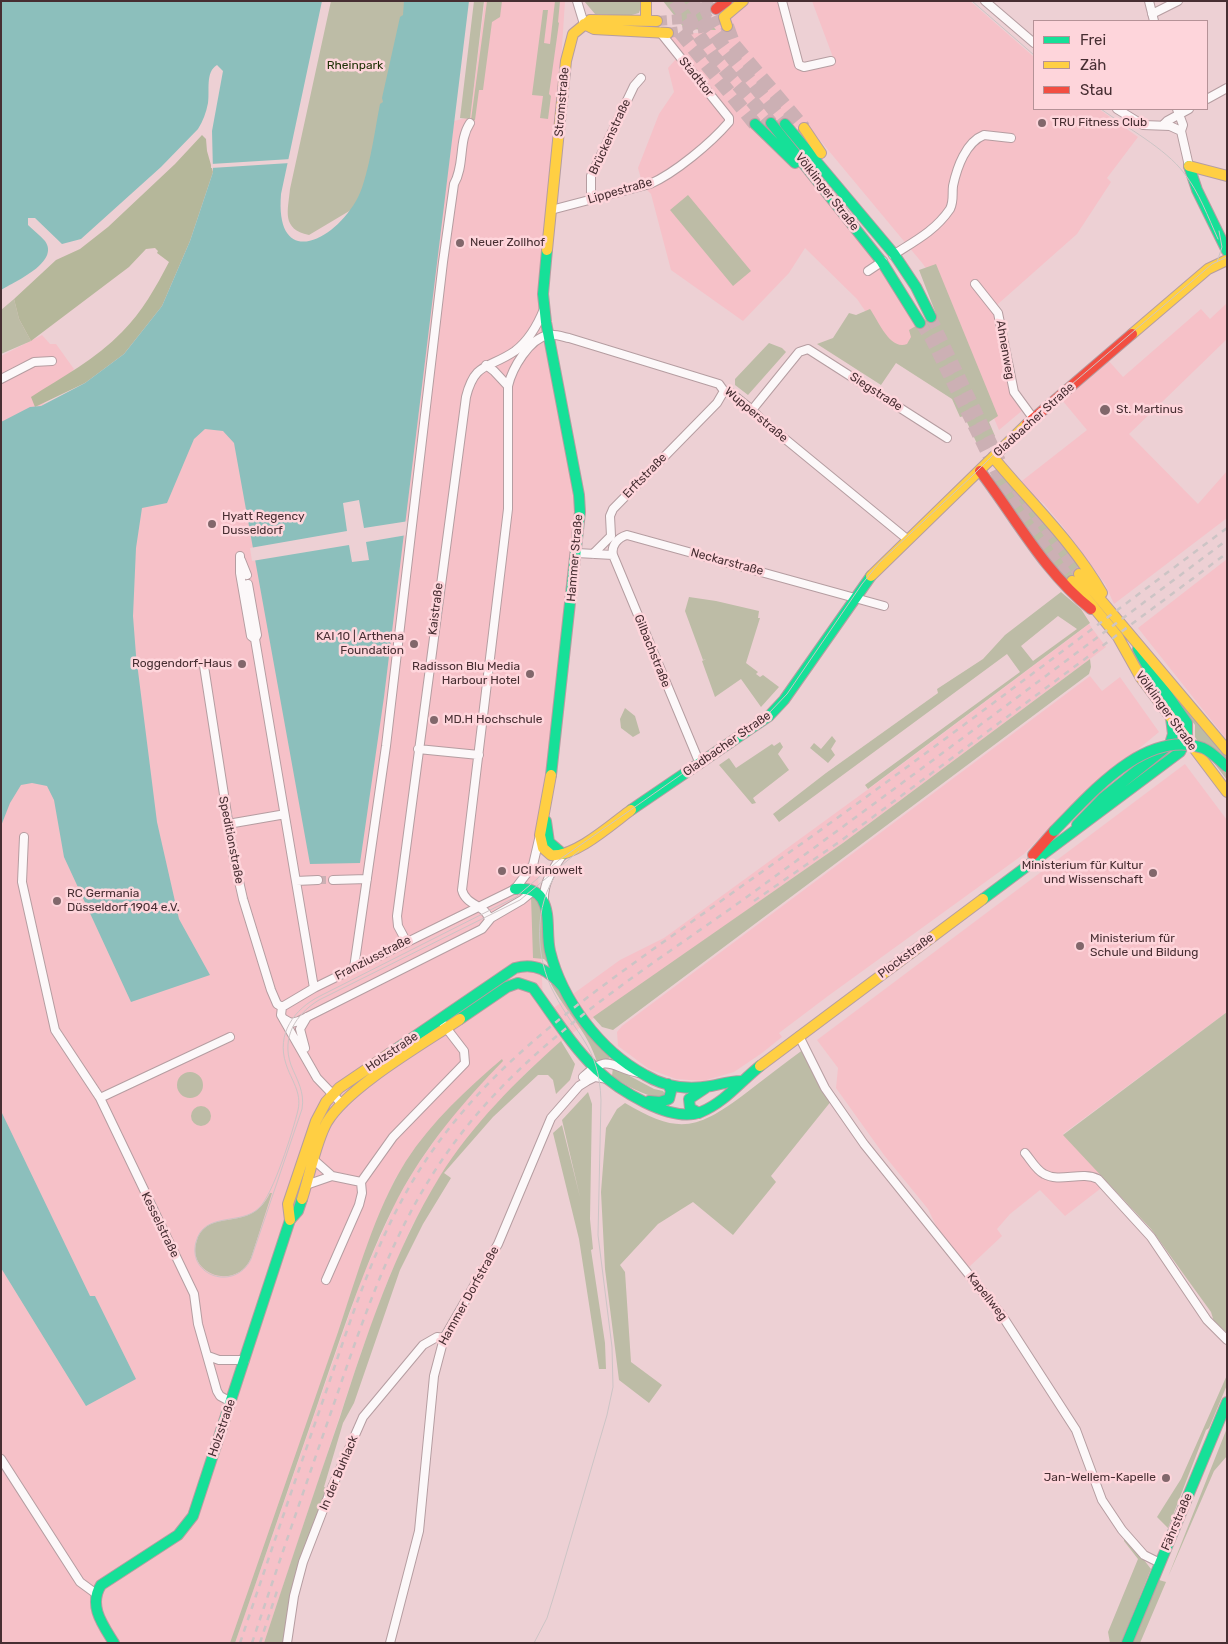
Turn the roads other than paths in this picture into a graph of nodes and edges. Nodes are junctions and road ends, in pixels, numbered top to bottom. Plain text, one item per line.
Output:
1 (576, 1) edge
2 (646, 1) edge
3 (727, 1) edge
4 (743, 1) edge
5 (782, 1) edge
6 (985, 1) edge
7 (1149, 1) edge
8 (1178, 1) edge
9 (716, 9) tunnel mouth
10 (1153, 18) edge
11 (651, 20) junction
12 (725, 21) tunnel mouth
13 (584, 24) junction
14 (662, 32) junction
15 (1033, 43) edge
16 (831, 61) dead end
17 (641, 78) dead end
18 (1227, 88) edge
19 (1208, 98) edge
20 (1119, 110) edge
21 (1177, 111) edge
22 (729, 122) joint
23 (470, 123) dead end
24 (755, 124) tunnel mouth
25 (771, 124) tunnel mouth
26 (785, 124) tunnel mouth
27 (1163, 125) junction
28 (804, 128) tunnel mouth
29 (1182, 131) junction
30 (1011, 138) dead end
31 (1190, 166) junction
32 (1227, 169) edge
33 (1227, 176) edge
34 (844, 193) junction
35 (831, 198) junction
36 (591, 199) junction
37 (552, 210) junction
38 (1220, 238) junction
39 (1227, 251) edge
40 (894, 254) junction
41 (1227, 260) edge
42 (882, 262) junction
43 (1211, 267) junction
44 (868, 271) dead end
45 (975, 284) dead end
46 (544, 309) junction
47 (932, 317) tunnel mouth
48 (920, 323) tunnel mouth
49 (549, 335) junction
50 (52, 361) dead end
51 (486, 365) junction
52 (1, 379) edge
53 (508, 386) junction
54 (724, 392) junction
55 (752, 410) junction
56 (1033, 418) junction
57 (947, 438) dead end
58 (993, 457) junction
59 (980, 470) junction
60 (907, 540) junction
61 (577, 554) junction
62 (593, 554) junction
63 (613, 556) junction
64 (246, 575) dead end
65 (1075, 577) tunnel mouth
66 (248, 584) dead end
67 (855, 597) junction
68 (884, 606) dead end
69 (1103, 610) junction
70 (255, 639) junction
71 (1135, 642) junction
72 (204, 666) dead end
73 (1171, 717) junction
74 (1187, 738) junction
75 (418, 749) junction
76 (1194, 749) junction
77 (1227, 750) edge
78 (1180, 752) junction
79 (478, 755) junction
80 (700, 764) junction
81 (1227, 767) edge
82 (1227, 792) edge
83 (280, 815) dead end
84 (545, 818) junction
85 (228, 824) junction
86 (1071, 831) junction
87 (24, 837) dead end
88 (539, 839) junction
89 (563, 854) junction
90 (1025, 866) junction
91 (367, 879) junction
92 (318, 880) tunnel mouth
93 (333, 880) tunnel mouth
94 (296, 881) junction
95 (515, 889) junction
96 (533, 891) junction
97 (544, 904) junction
98 (478, 907) junction
99 (489, 920) junction
100 (406, 941) junction
101 (354, 968) junction
102 (525, 984) joint
103 (563, 987) junction
104 (314, 988) junction
105 (282, 1007) junction
106 (311, 1014) junction
107 (284, 1019) junction
108 (440, 1019) junction
109 (446, 1028) junction
110 (798, 1036) junction
111 (230, 1037) dead end
112 (303, 1052) junction
113 (584, 1056) junction
114 (594, 1066) junction
115 (641, 1074) junction
116 (583, 1077) junction
117 (608, 1079) junction
118 (741, 1081) junction
119 (668, 1084) junction
120 (579, 1086) junction
121 (707, 1087) junction
122 (332, 1095) junction
123 (100, 1098) junction
124 (341, 1103) junction
125 (646, 1103) junction
126 (699, 1113) junction
127 (1025, 1153) dead end
128 (314, 1160) junction
129 (332, 1176) junction
130 (361, 1182) junction
131 (306, 1185) junction
132 (290, 1220) junction
133 (326, 1280) dead end
134 (444, 1338) junction
135 (1227, 1340) edge
136 (208, 1356) junction
137 (245, 1360) junction
138 (231, 1402) junction
139 (1227, 1402) edge
140 (1, 1459) edge
141 (1160, 1563) junction
142 (95, 1592) junction
143 (114, 1643) edge
144 (287, 1643) edge
145 (390, 1643) edge
146 (1127, 1643) edge

1 - 13 street
2 - 11 main road
3 - 9 main road
4 - 12 main road
5 - 16 street
6 - 15 street
7 - 10 street
8 - 10 street
11 - 13 main road
11 - 14 main road
13 - 14 main road
13 - 37 main road, Stromstraße
14 - 22 street, Stadttor
17 - 36 street, Brückenstraße
18 - 19 street
20 - 27 street
21 - 27 street
21 - 29 street
22 - 36 street, Lippestraße
23 - 91 street
24 - 35 main road
25 - 35 main road, Völklinger Straße
26 - 34 main road, Völklinger Straße
27 - 29 street
28 - 34 main road
29 - 31 street
30 - 40 street
31 - 32 main road
31 - 33 main road
31 - 38 main road
34 - 40 main road, Völklinger Straße
35 - 42 main road, Völklinger Straße
36 - 37 street, Lippestraße
37 - 46 main road, Hammer Straße
38 - 39 main road
38 - 43 main road
40 - 42 street
40 - 47 main road, Völklinger Straße
41 - 43 main road, Gladbacher Straße
42 - 44 street
42 - 48 main road, Völklinger Straße
43 - 56 main road, Gladbacher Straße
45 - 56 street, Ahnenweg
46 - 49 main road, Hammer Straße
46 - 51 street, Kaistraße
49 - 53 street
49 - 54 street, Wupperstraße
49 - 61 main road, Hammer Straße
50 - 52 street
51 - 53 street
51 - 75 street, Kaistraße
53 - 79 street
54 - 55 street, Wupperstraße
54 - 62 street, Erftstraße
55 - 57 street, Siegstraße
55 - 60 street, Wupperstraße
56 - 58 main road, Gladbacher Straße
58 - 59 main road, Gladbacher Straße
58 - 69 main road
59 - 60 main road, Gladbacher Straße
59 - 69 main road
60 - 67 main road, Gladbacher Straße
61 - 62 street
61 - 84 main road, Hammer Straße
62 - 63 street
63 - 67 street, Neckarstraße
63 - 80 street, Gilbachstraße
64 - 70 street
65 - 69 main road, Völklinger Straße
66 - 70 street
67 - 68 street
67 - 80 main road, Gladbacher Straße
69 - 71 main road, Völklinger Straße
69 - 73 main road, Völklinger Straße
70 - 94 street
71 - 74 main road
71 - 77 main road, Völklinger Straße
72 - 85 street, Speditionstraße
73 - 74 main road, Völklinger Straße
73 - 86 main road, Plockstraße
74 - 76 main road, Völklinger Straße
74 - 78 main road
75 - 79 street
75 - 100 street, Kaistraße
76 - 78 main road
76 - 82 main road, Völklinger Straße
78 - 86 main road, Plockstraße
79 - 98 street
80 - 89 main road, Gladbacher Straße
81 - 90 main road, bridge
83 - 85 street
84 - 88 main road, Hammer Straße
84 - 89 main road, Hammer Straße
85 - 105 street, Speditionstraße
86 - 90 main road, Plockstraße
87 - 123 street, Kesselstraße
88 - 89 main road
88 - 95 street, Franziusstraße
89 - 97 street
90 - 110 main road, Plockstraße
91 - 93 street
91 - 101 street
92 - 94 street
94 - 104 street
95 - 96 main road
95 - 98 street, Franziusstraße
96 - 97 main road
96 - 99 street, Franziusstraße
97 - 103 main road
98 - 99 street
98 - 100 street, Franziusstraße
99 - 106 street, Franziusstraße
100 - 101 street, Franziusstraße
101 - 104 street, Franziusstraße
102 - 109 main road, Holzstraße
102 - 113 main road, Plockstraße
103 - 108 main road, Holzstraße
103 - 115 main road
104 - 105 street, Franziusstraße
105 - 107 street
106 - 107 street, Franziusstraße
106 - 112 street
107 - 112 street
108 - 109 street
108 - 122 main road, Holzstraße
109 - 124 main road, Holzstraße
109 - 130 street
110 - 118 main road, Plockstraße
110 - 141 street, Kapellweg
111 - 123 street
112 - 122 street
113 - 114 main road, Plockstraße
113 - 116 street, Hammer Dorfstraße
114 - 115 street
114 - 116 street, Hammer Dorfstraße
114 - 117 main road, Plockstraße
115 - 119 main road
116 - 120 street, Hammer Dorfstraße
117 - 120 street
117 - 125 main road, Plockstraße
118 - 121 main road
118 - 126 main road, Plockstraße
119 - 121 main road
119 - 125 main road
120 - 134 street, Hammer Dorfstraße
121 - 126 main road
122 - 124 street
122 - 132 main road, Holzstraße
123 - 136 street, Kesselstraße
124 - 128 main road, Holzstraße
125 - 126 main road, Plockstraße
127 - 135 street
128 - 129 street
128 - 131 main road, Holzstraße
129 - 130 street
129 - 131 street
130 - 133 street
131 - 132 main road, Holzstraße
132 - 137 main road, Holzstraße
134 - 144 street, In der Buhlack
134 - 145 street, Hammer Dorfstraße
136 - 137 street
136 - 138 street, Kesselstraße
137 - 138 main road, Holzstraße
138 - 142 main road, Holzstraße
139 - 141 main road, Fährstraße
140 - 142 street
141 - 146 main road, Fährstraße
142 - 143 main road

